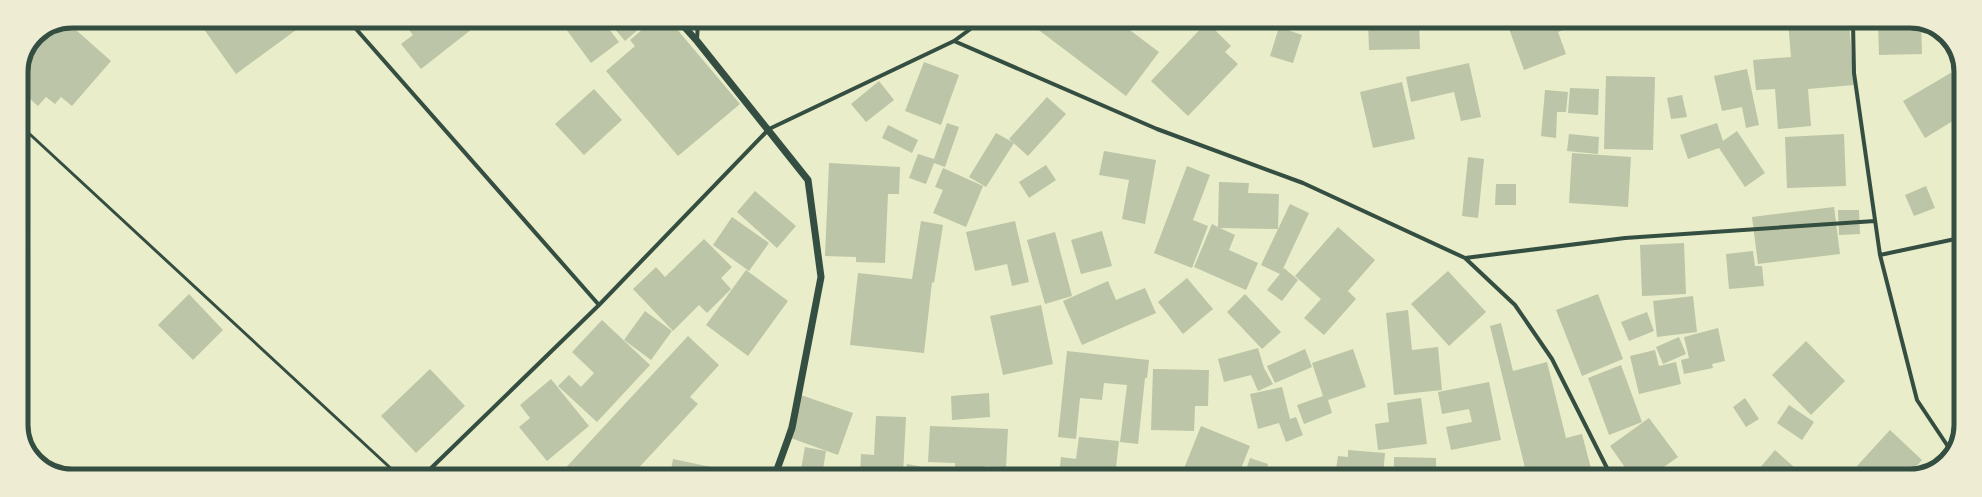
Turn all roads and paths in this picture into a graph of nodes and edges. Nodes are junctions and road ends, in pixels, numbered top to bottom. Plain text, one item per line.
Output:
1 (355, 28) edge
2 (685, 28) edge
3 (698, 28) edge
4 (972, 28) edge
5 (1853, 28) edge
6 (697, 41) junction
7 (954, 41) junction
8 (769, 129) junction
9 (28, 132) edge
10 (1875, 222) junction
11 (1954, 239) edge
12 (1880, 255) junction
13 (1465, 258) junction
14 (599, 305) junction
15 (1948, 447) edge
16 (392, 469) edge
17 (430, 469) edge
18 (777, 469) edge
19 (1607, 469) edge

1 - 14 street
2 - 6 street
3 - 6 street
4 - 7 street
5 - 10 street
6 - 8 street
7 - 8 street
7 - 13 street
8 - 14 street
8 - 18 street
9 - 16 lane
10 - 12 street
10 - 13 street
11 - 12 street
12 - 15 street
13 - 19 street
14 - 17 street

